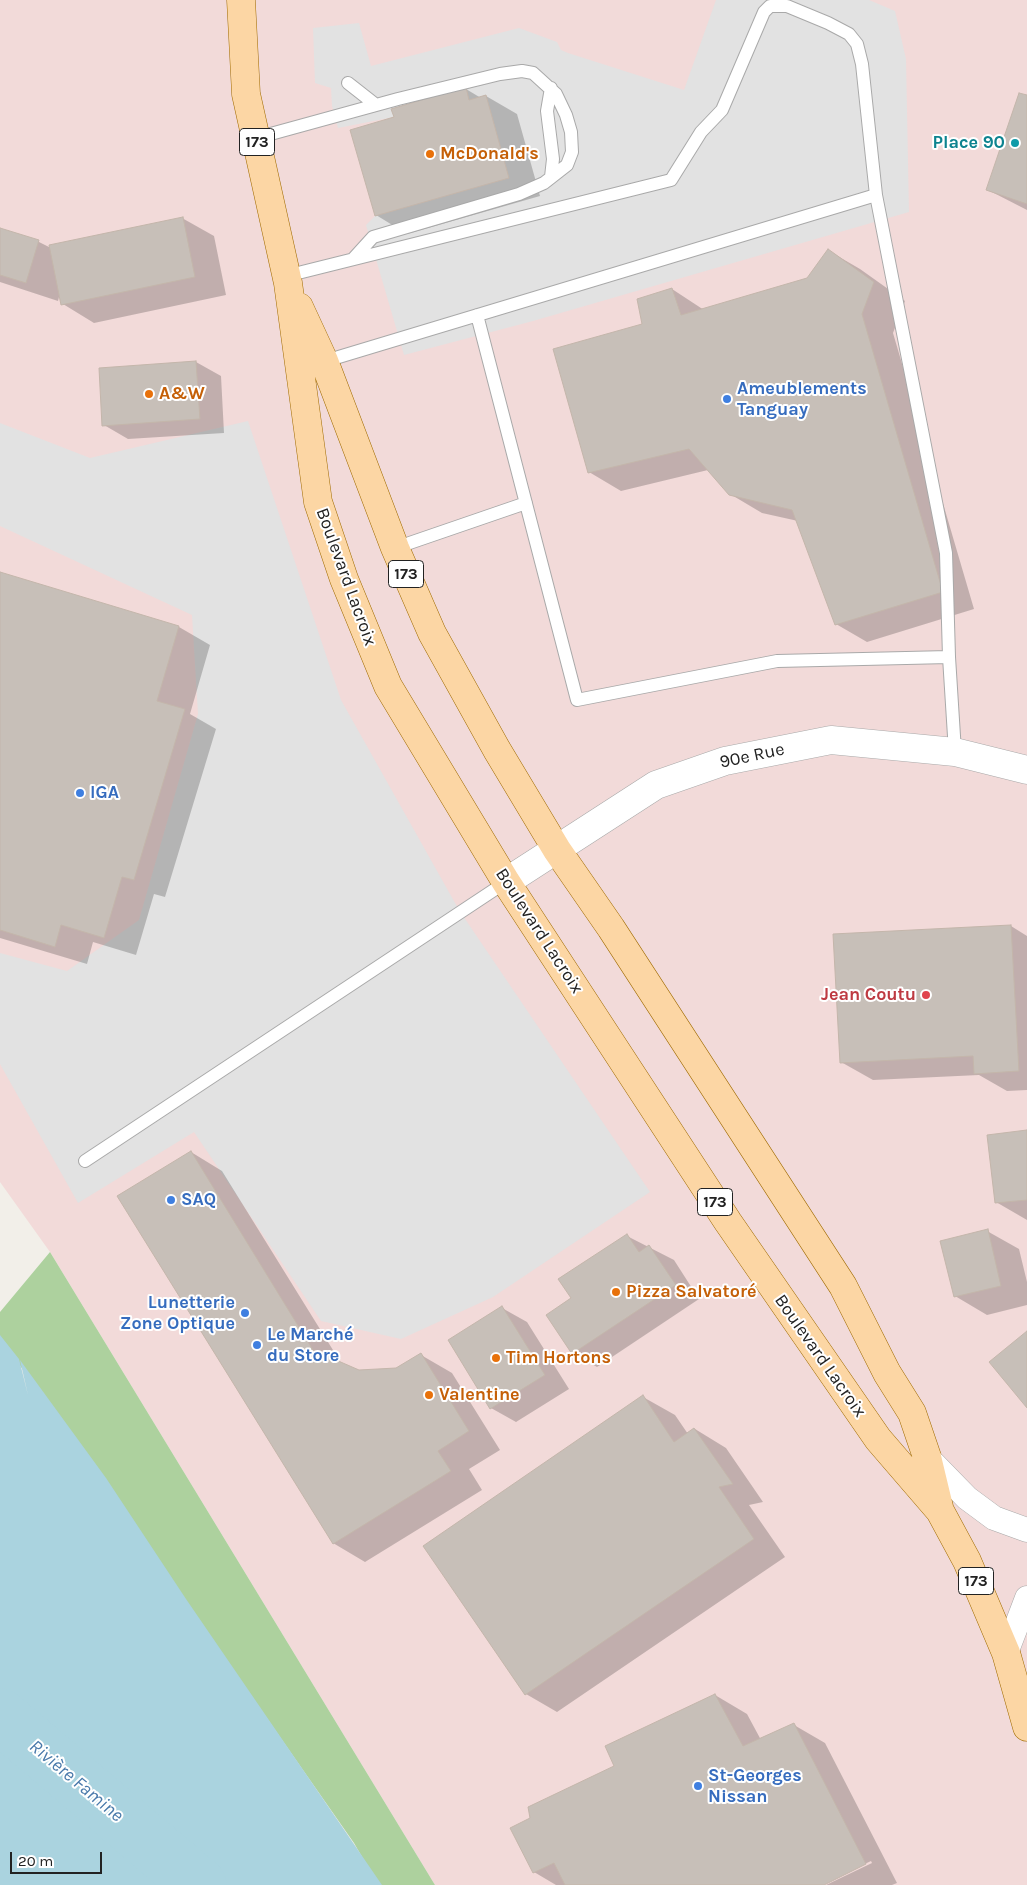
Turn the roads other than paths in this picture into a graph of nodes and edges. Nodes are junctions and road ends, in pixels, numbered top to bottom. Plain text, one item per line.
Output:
1 (241, 0) edge
2 (348, 83) dead end
3 (551, 88) junction
4 (376, 105) junction
5 (256, 138) junction
6 (551, 177) junction
7 (876, 195) junction
8 (353, 259) junction
9 (287, 279) junction
10 (477, 315) junction
11 (324, 361) junction
12 (298, 371) junction
13 (526, 503) junction
14 (395, 548) junction
15 (949, 657) junction
16 (955, 752) junction
17 (1027, 770) edge
18 (558, 850) junction
19 (506, 882) junction
20 (85, 1161) dead end
21 (927, 1457) junction
22 (940, 1511) junction
23 (1027, 1530) edge
24 (1027, 1598) edge
25 (1006, 1654) junction
26 (1027, 1727) edge

1 - 5 main road, Boulevard Lacroix / 173
2 - 4 lane
3 - 4 lane
3 - 6 lane
3 - 6 lane
4 - 5 lane
5 - 9 main road, Boulevard Lacroix / 173
6 - 8 lane
7 - 8 lane
7 - 10 lane
7 - 15 lane
8 - 9 lane
9 - 11 main road, Boulevard Lacroix / 173
9 - 12 main road, Boulevard Lacroix / 173
10 - 11 lane
10 - 13 lane
11 - 12 lane
11 - 14 main road, Boulevard Lacroix / 173
12 - 19 main road, Boulevard Lacroix / 173
13 - 14 lane
13 - 15 lane
14 - 18 main road, Boulevard Lacroix / 173
15 - 16 lane
16 - 17 street, 90e Rue
16 - 18 street, 90e Rue
18 - 19 street, 90e Rue
18 - 21 main road, Boulevard Lacroix / 173
19 - 20 lane
19 - 22 main road, Boulevard Lacroix / 173
21 - 22 main road, Boulevard Lacroix / 173
21 - 23 street
22 - 25 main road, Boulevard Lacroix / 173
24 - 25 street
25 - 26 main road, Boulevard Lacroix / 173

